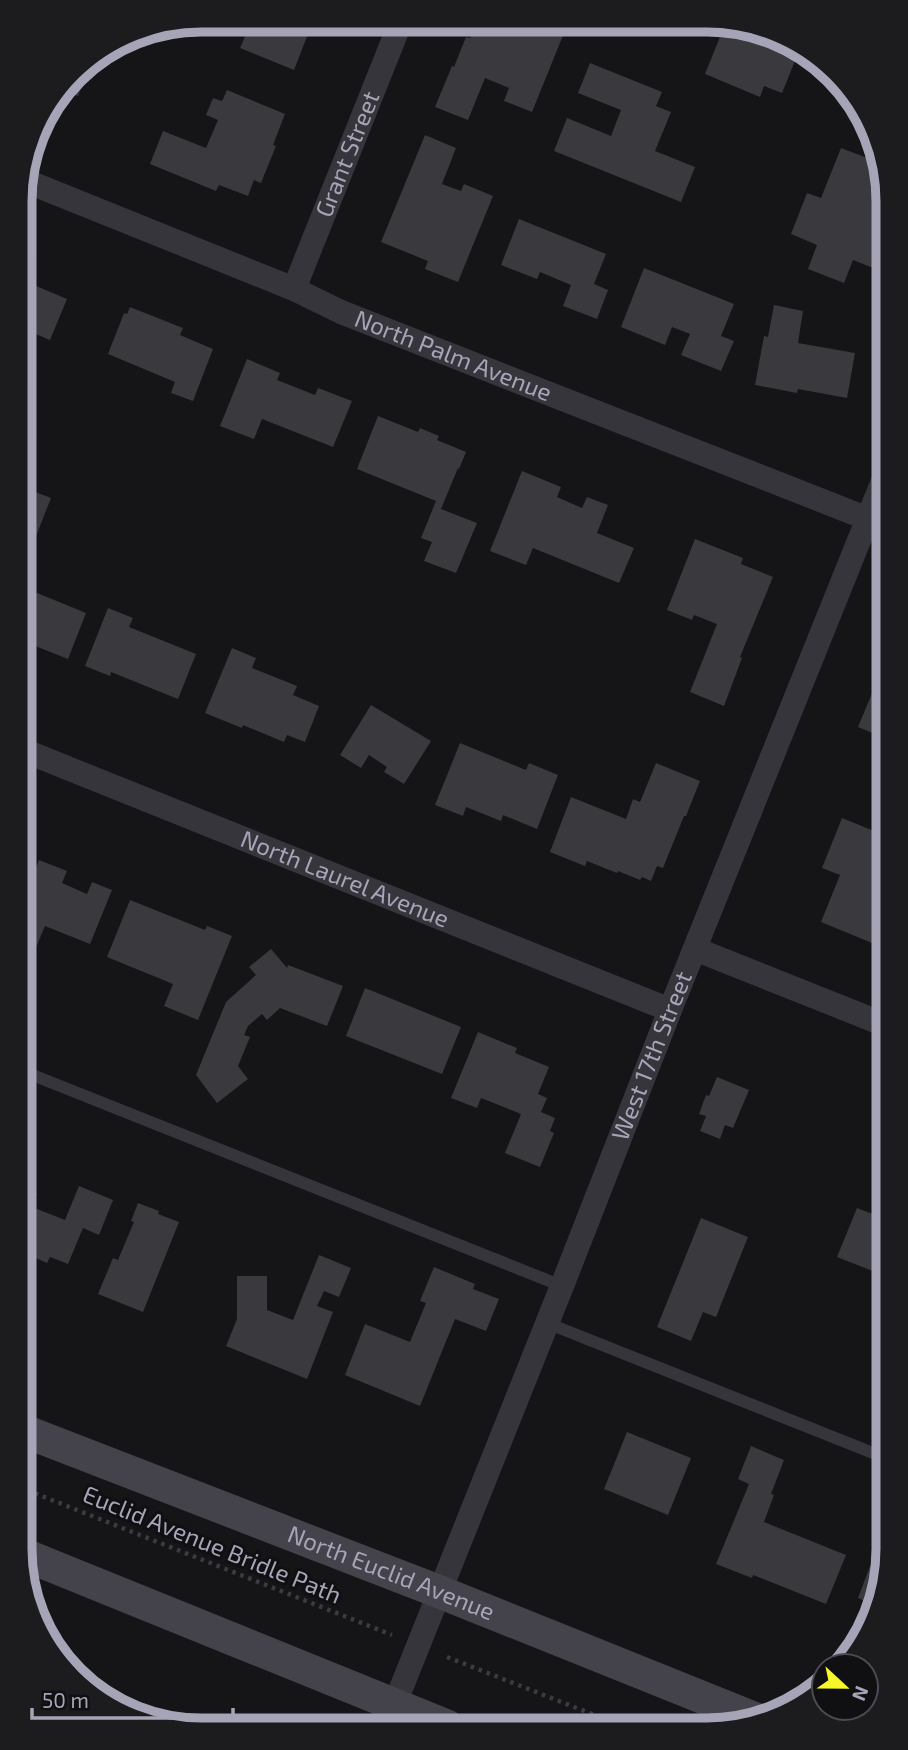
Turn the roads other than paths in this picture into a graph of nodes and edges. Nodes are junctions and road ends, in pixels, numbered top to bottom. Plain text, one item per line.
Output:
1 (396, 32) edge
2 (33, 184) edge
3 (294, 289) junction
4 (876, 522) edge
5 (876, 528) edge
6 (32, 754) edge
7 (695, 949) junction
8 (670, 1010) junction
9 (876, 1021) edge
10 (32, 1075) edge
11 (562, 1286) junction
12 (547, 1323) junction
13 (32, 1434) edge
14 (876, 1454) edge
15 (32, 1558) edge
16 (440, 1592) junction
17 (744, 1714) edge
18 (390, 1715) edge

1 - 3 street, Grant Street
2 - 3 street, North Palm Avenue
3 - 4 street, North Palm Avenue
5 - 7 street, West 17th Street
6 - 8 street, North Laurel Avenue
7 - 8 street, West 17th Street
7 - 9 street
8 - 11 street, West 17th Street
10 - 11 lane
11 - 12 street, West 17th Street
12 - 14 lane
12 - 16 street, West 17th Street
13 - 16 main road, North Euclid Avenue
15 - 18 main road
16 - 17 main road, North Euclid Avenue
16 - 18 street, West 17th Street

